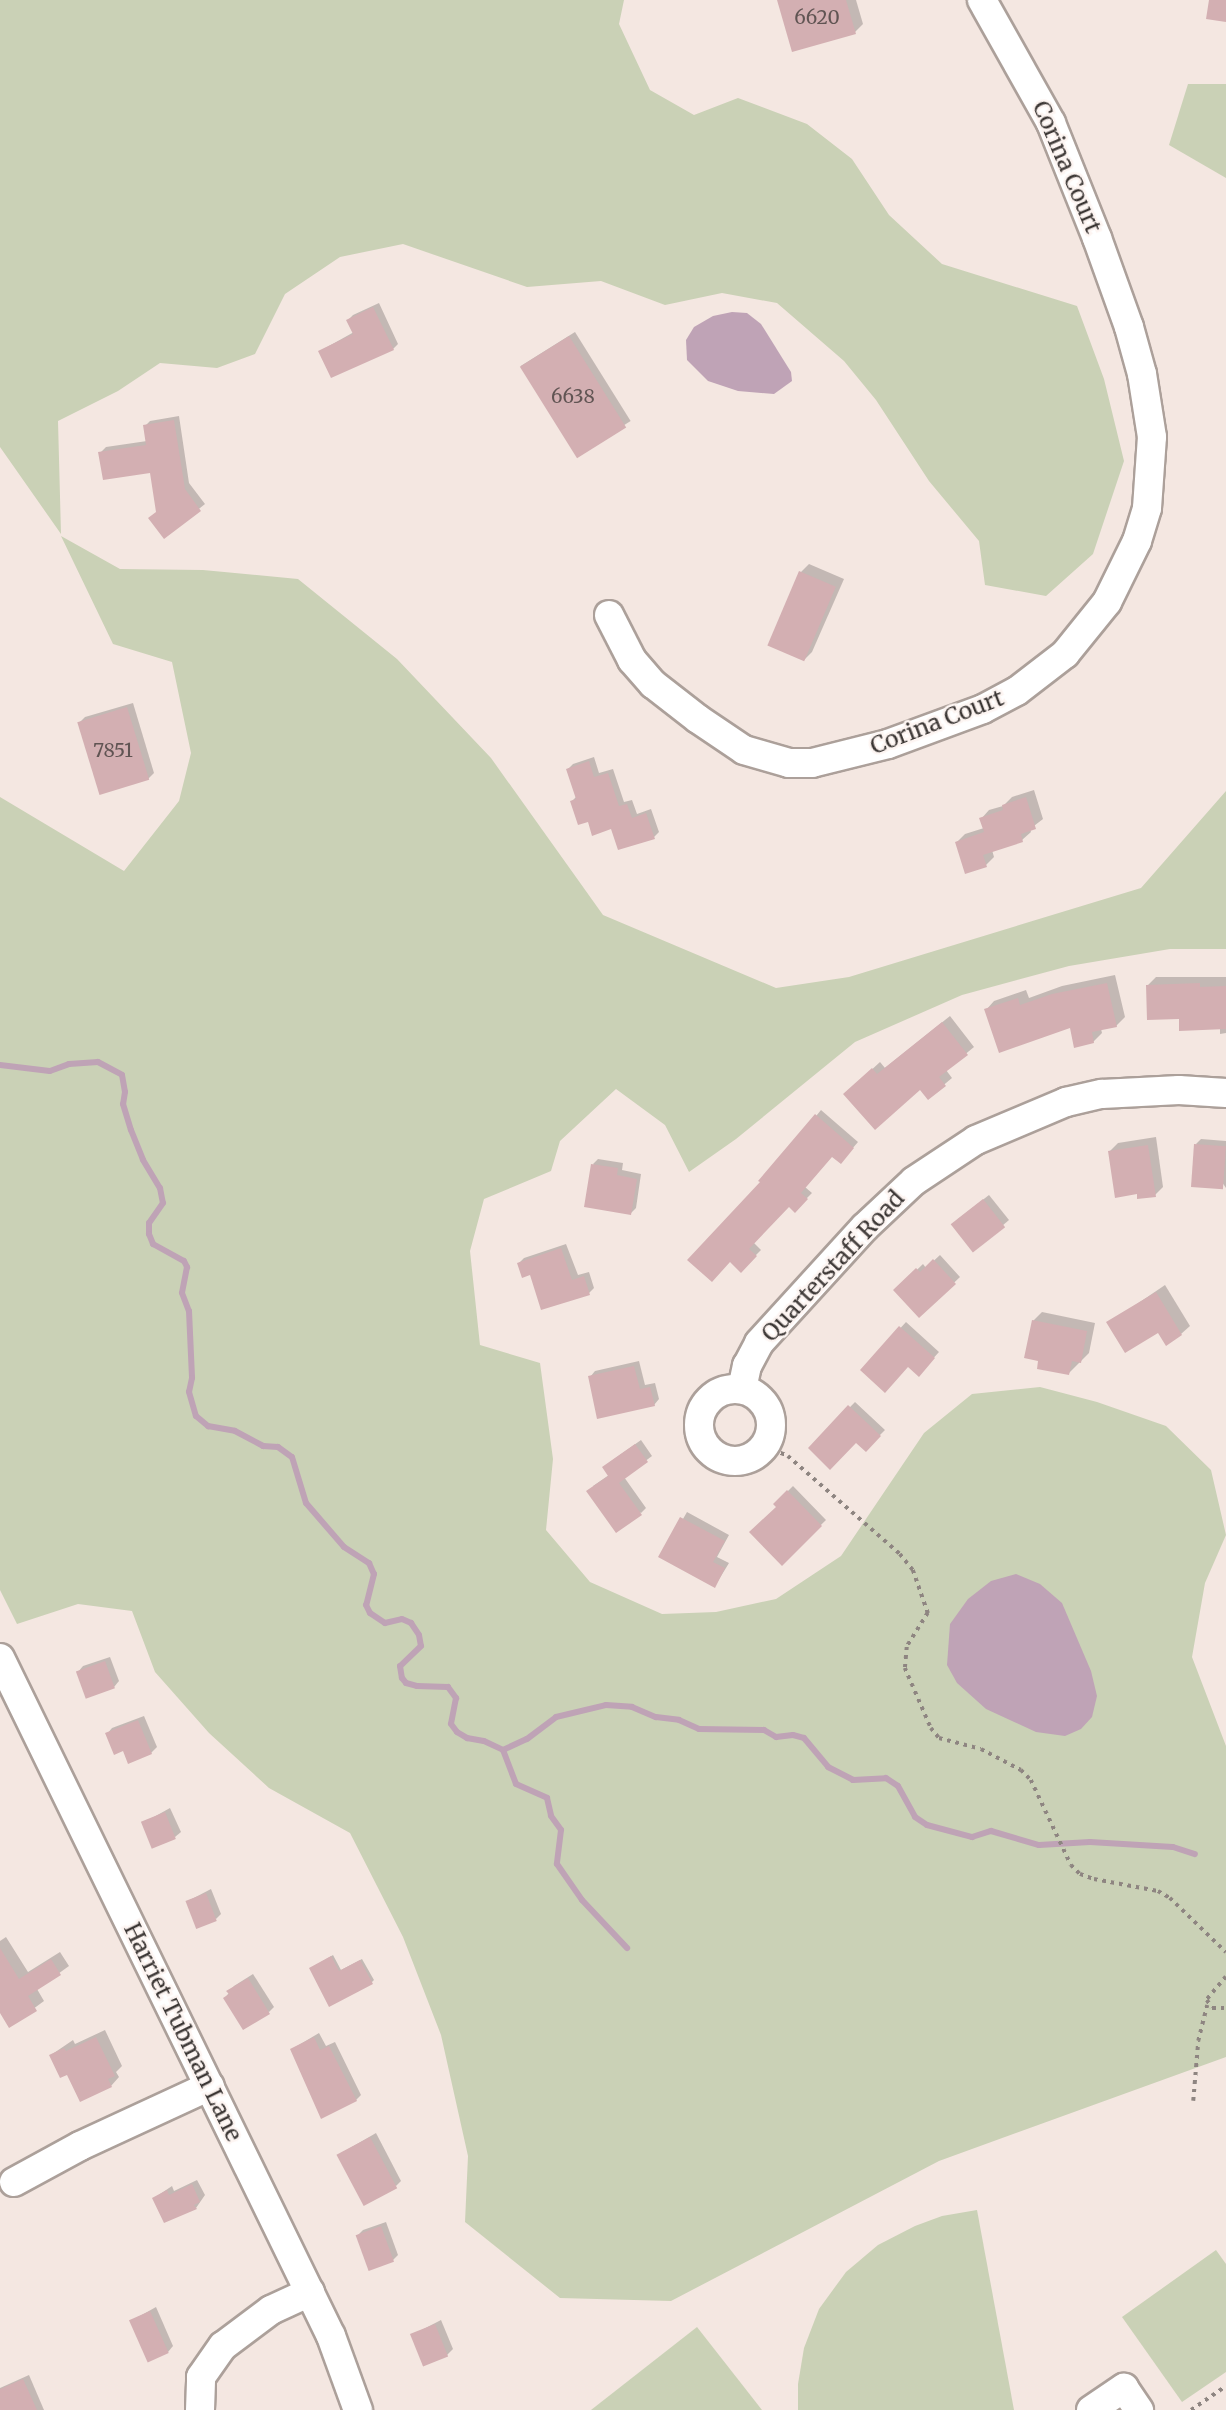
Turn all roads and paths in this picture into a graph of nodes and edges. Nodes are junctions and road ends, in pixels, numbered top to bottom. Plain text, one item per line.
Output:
1 (982, 0) edge
2 (609, 615) dead end
3 (1226, 1093) edge
4 (743, 1389) junction
5 (765, 1447) junction
6 (0, 1658) edge
7 (1226, 1952) edge
8 (1226, 1978) edge
9 (1207, 2005) junction
10 (1226, 2008) edge
11 (209, 2086) junction
12 (1193, 2101) dead end
13 (14, 2182) dead end
14 (310, 2292) junction
15 (1226, 2386) edge
16 (200, 2410) edge
17 (358, 2410) edge
18 (1091, 2410) edge
19 (1139, 2410) edge
20 (1191, 2410) edge

1 - 2 street, Corina Court
3 - 4 street, Quarterstaff Road
4 - 5 street
4 - 5 street
5 - 7 path
6 - 11 street, Harriet Tubman Lane
8 - 9 path
9 - 10 path
9 - 12 path
11 - 13 street
11 - 14 street, Harriet Tubman Lane
14 - 16 street
14 - 17 street, Harriet Tubman Lane
15 - 20 path
18 - 19 street

